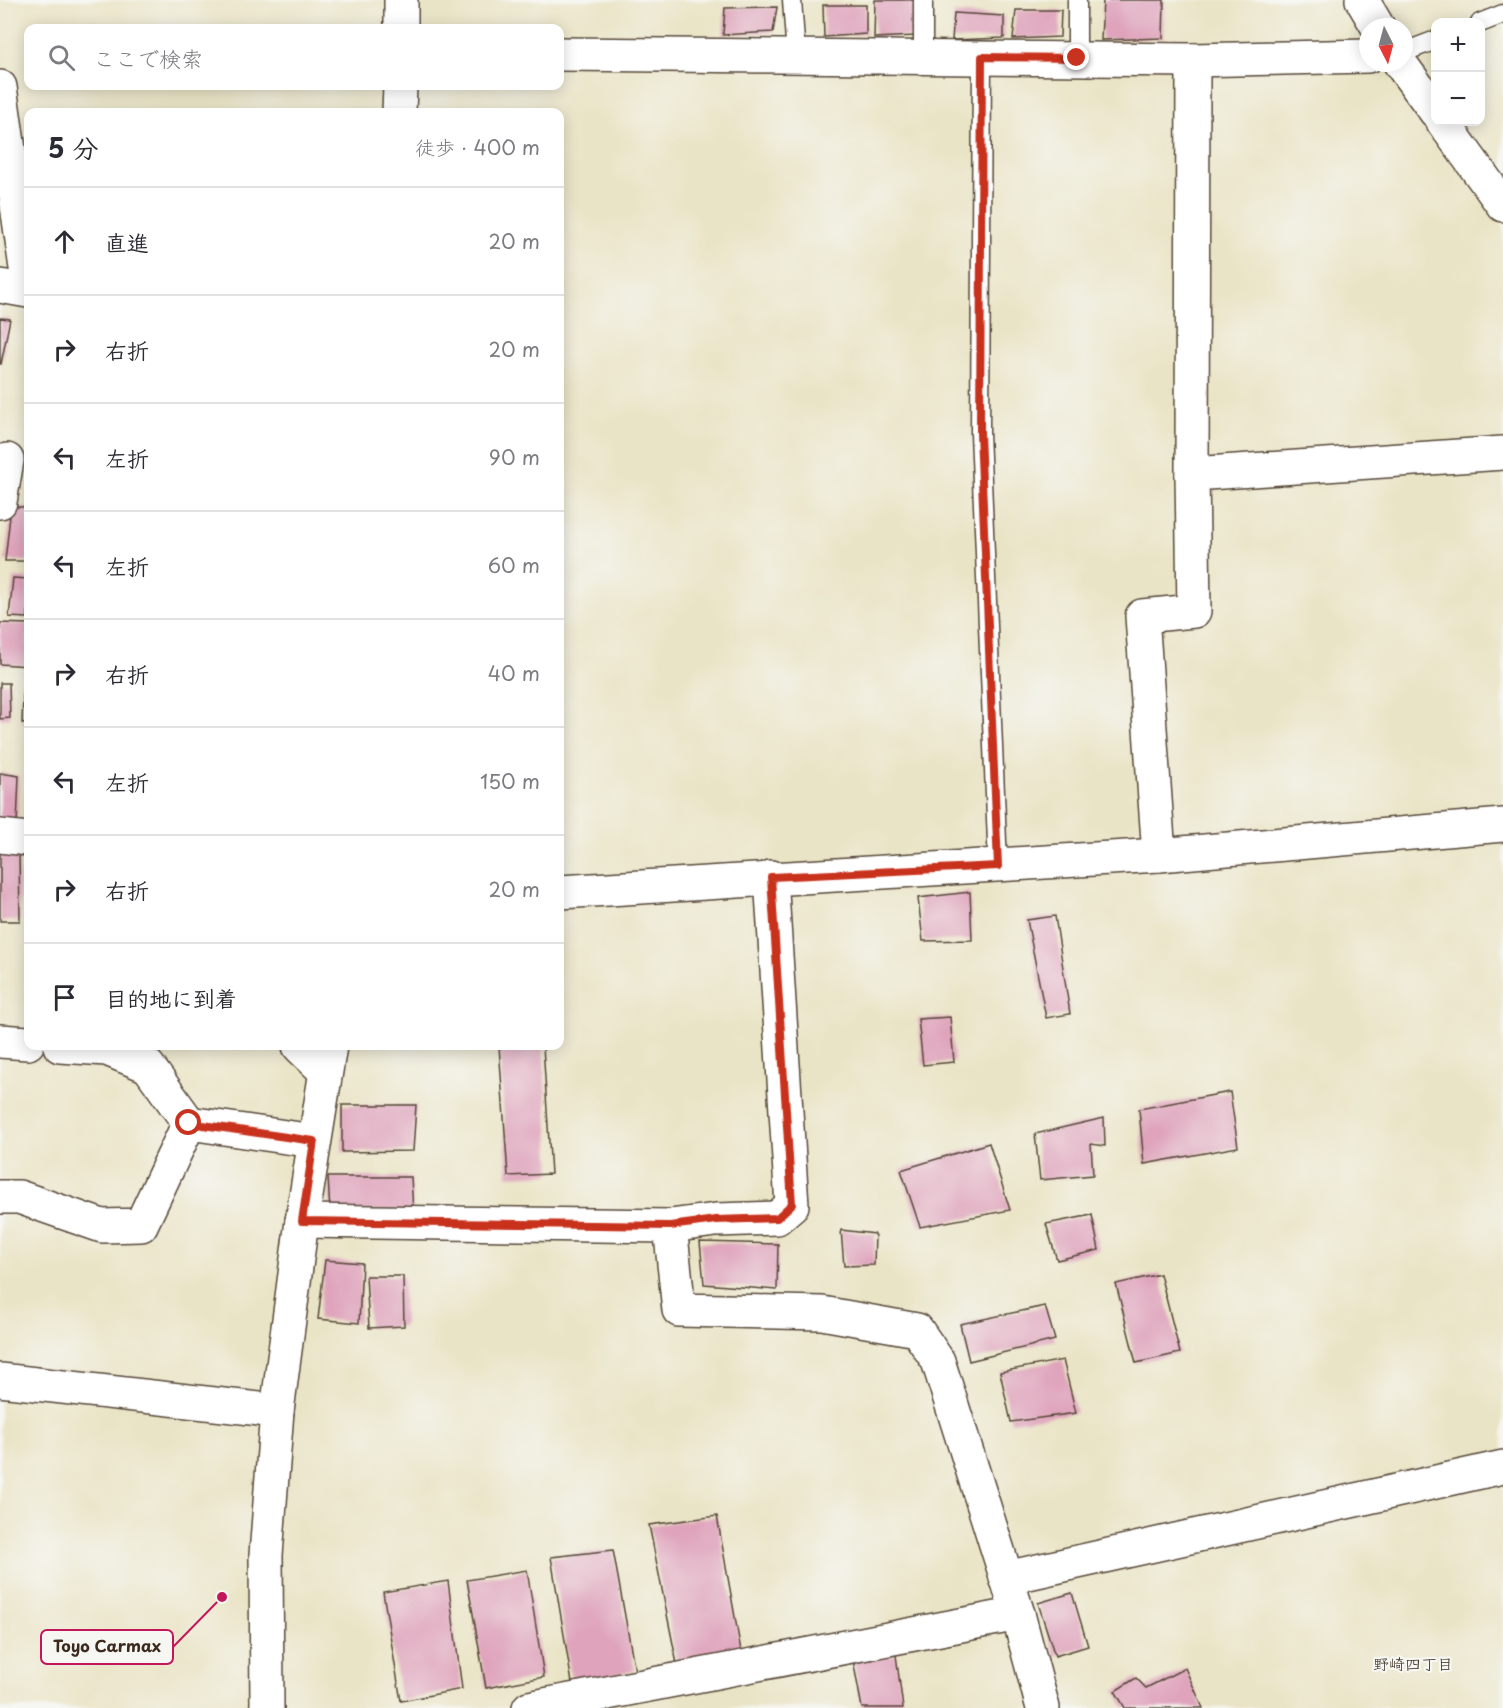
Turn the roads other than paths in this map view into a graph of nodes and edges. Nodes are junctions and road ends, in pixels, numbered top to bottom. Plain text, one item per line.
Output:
1 (401, 0) edge
2 (792, 0) edge
3 (923, 0) edge
4 (1077, 0) edge
5 (1362, 0) edge
6 (1503, 14) edge
7 (1373, 18) edge
8 (1485, 21) edge
9 (401, 24) edge
10 (1431, 42) edge
11 (1413, 49) edge
12 (564, 54) edge
13 (796, 56) junction
14 (1359, 56) edge
15 (923, 57) junction
16 (982, 57) junction
17 (1077, 58) junction
18 (1193, 60) junction
19 (1407, 72) edge
20 (0, 87) edge
21 (400, 90) edge
22 (1431, 105) edge
23 (399, 108) edge
24 (1446, 126) edge
25 (1500, 197) edge
26 (24, 254) edge
27 (0, 286) edge
28 (24, 290) edge
29 (1503, 453) edge
30 (12, 458) edge
31 (1192, 474) junction
32 (0, 502) edge
33 (1503, 825) edge
34 (0, 836) edge
35 (24, 839) edge
36 (1159, 855) junction
37 (998, 866) junction
38 (771, 877) junction
39 (564, 891) edge
40 (0, 1041) edge
41 (24, 1043) edge
42 (109, 1050) edge
43 (308, 1050) edge
44 (327, 1058) edge
45 (189, 1123) junction
46 (314, 1141) junction
47 (0, 1197) edge
48 (302, 1221) junction
49 (670, 1226) junction
50 (0, 1380) edge
51 (277, 1411) junction
52 (1503, 1467) edge
53 (1006, 1578) junction
54 (1018, 1614) junction
55 (267, 1708) edge
56 (530, 1708) edge
57 (1043, 1708) edge

1 - 9 street
2 - 13 lane
3 - 15 lane
4 - 17 lane
5 - 7 street
6 - 8 lane
10 - 11 lane
12 - 13 street
13 - 15 street
14 - 18 street
15 - 16 street
16 - 17 street
16 - 37 lane
17 - 18 street
18 - 31 street
19 - 22 street
20 - 26 street
21 - 23 street
24 - 25 street
27 - 28 street
29 - 31 street
30 - 32 street
31 - 36 street
33 - 36 street
34 - 35 street
36 - 37 street
37 - 38 street
38 - 39 street
38 - 49 street
40 - 41 street
42 - 45 street
43 - 44 street
44 - 46 street
45 - 46 street
45 - 47 street
46 - 48 street
48 - 49 street
48 - 51 street
49 - 53 street
50 - 51 street
51 - 55 street
52 - 53 street
53 - 54 street
54 - 56 street
54 - 57 street

